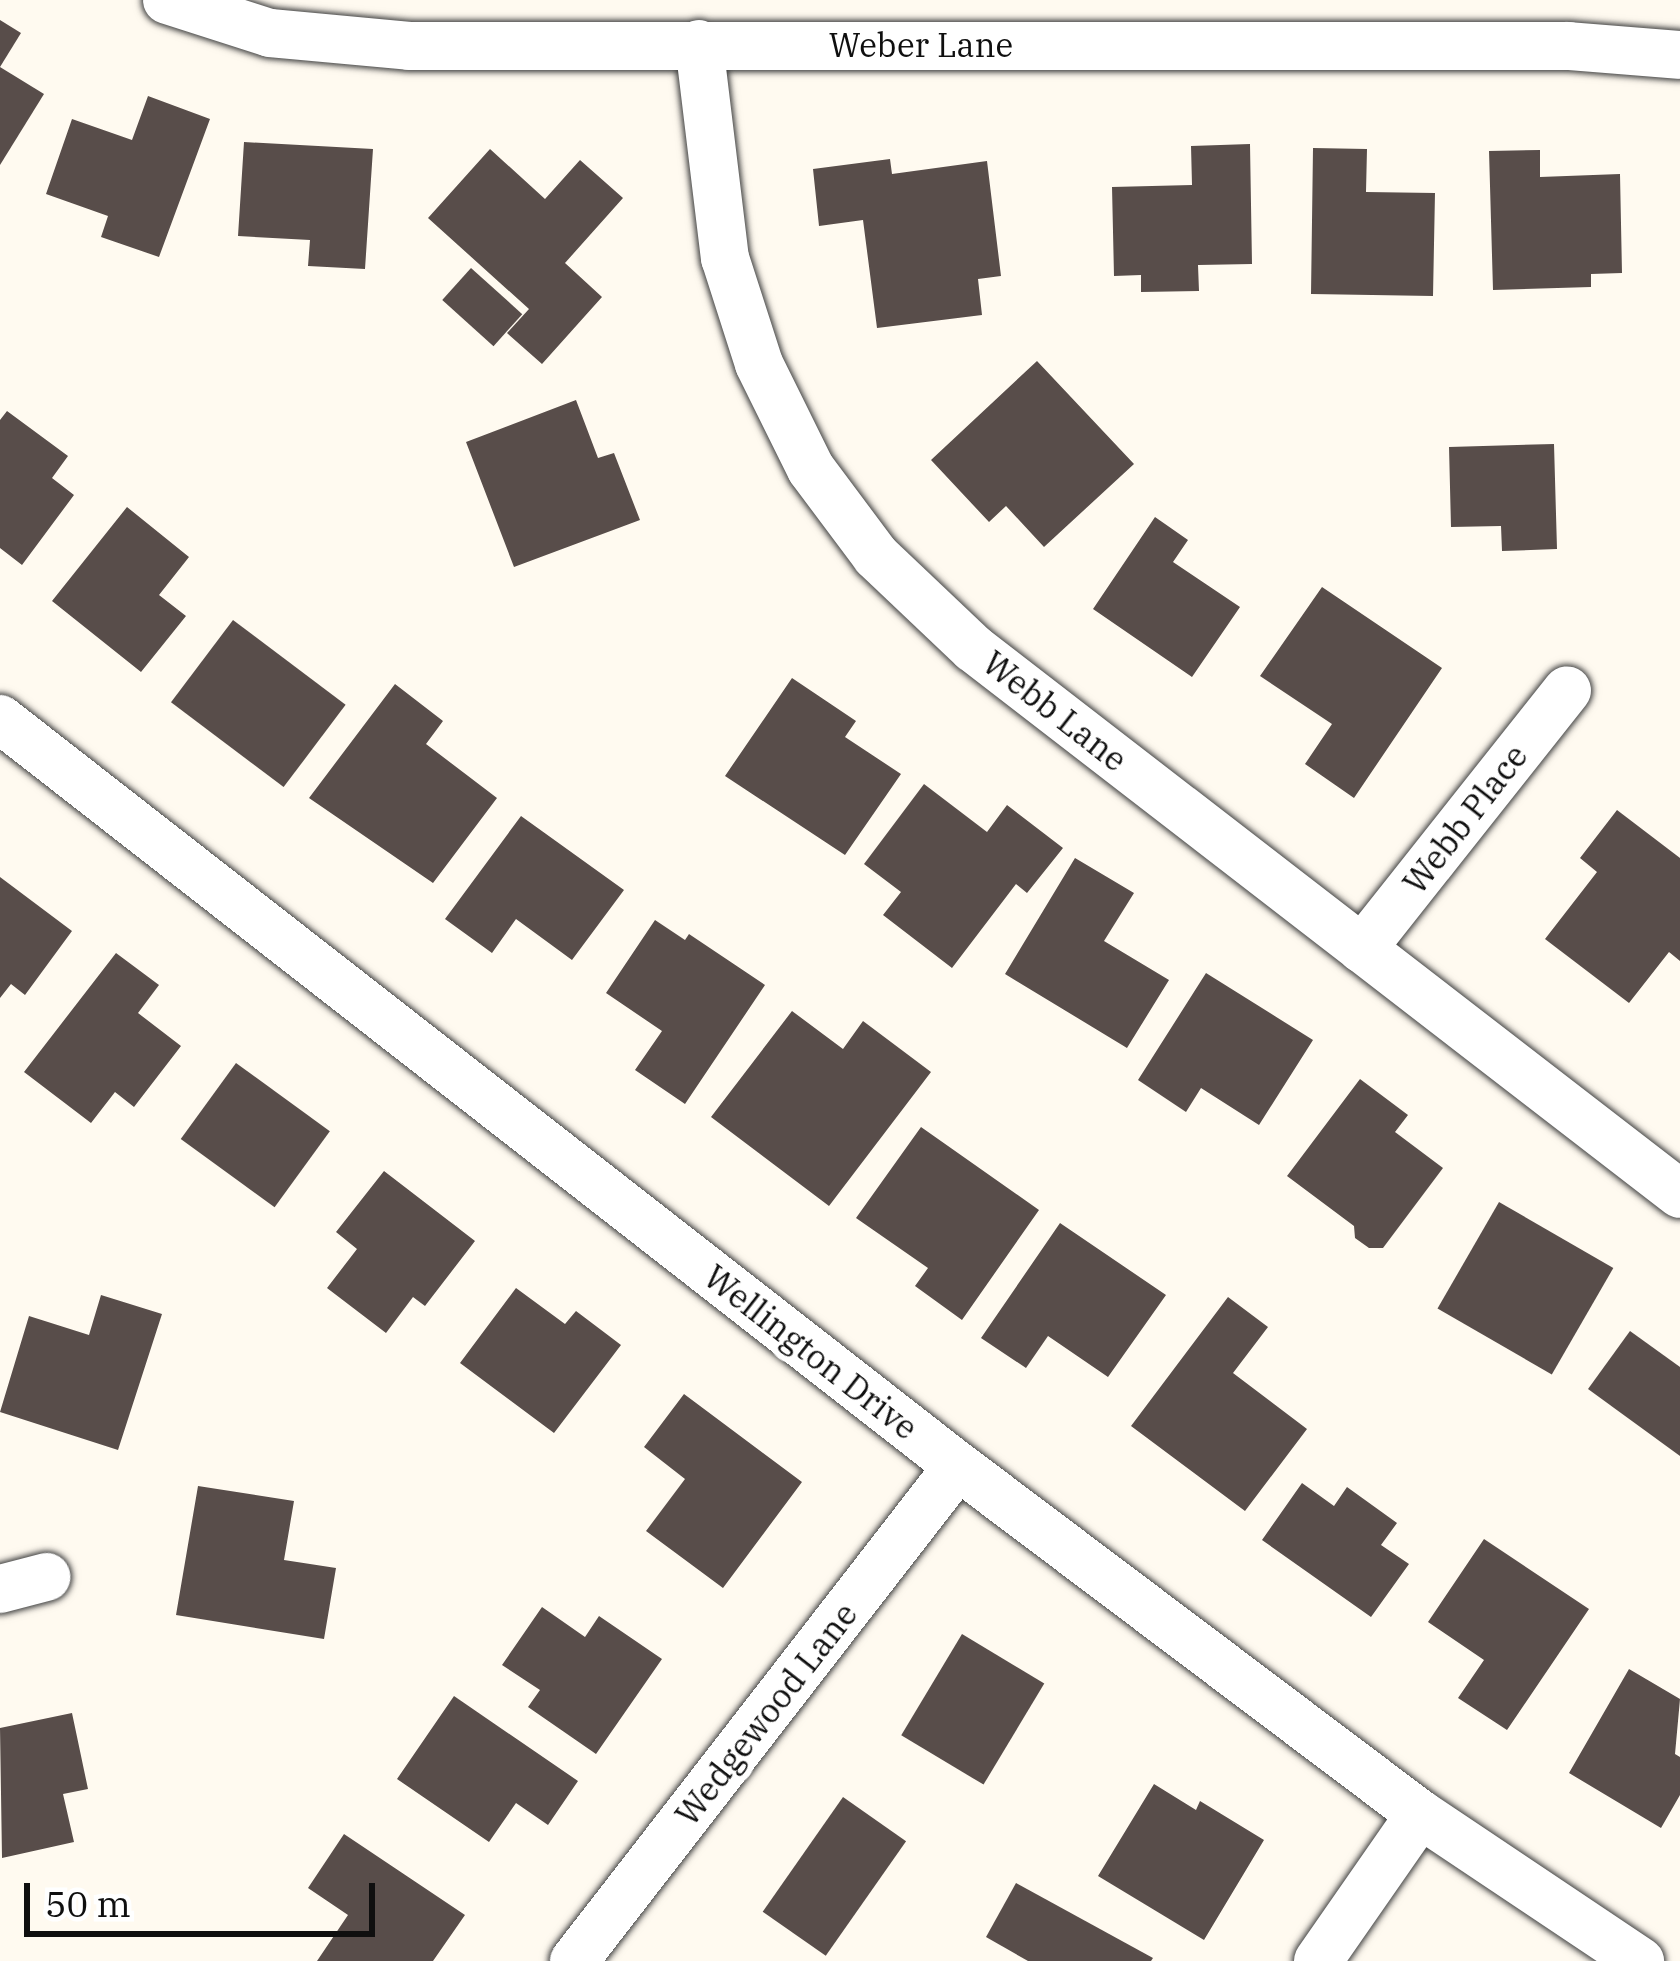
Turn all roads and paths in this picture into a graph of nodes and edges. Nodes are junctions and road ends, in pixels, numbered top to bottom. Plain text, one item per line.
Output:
1 (166, 0) edge
2 (699, 44) junction
3 (1680, 56) edge
4 (1568, 690) dead end
5 (0, 719) edge
6 (1362, 949) junction
7 (1680, 1194) edge
8 (958, 1466) junction
9 (1420, 1814) junction
10 (574, 1961) edge
11 (1318, 1961) edge
12 (1640, 1961) edge

1 - 2 street, Weber Lane
2 - 3 street, Weber Lane
2 - 6 street, Webb Lane
4 - 6 street, Webb Place
5 - 8 street, Wellington Drive
6 - 7 street, Webb Lane
8 - 9 street, Wellington Drive
8 - 10 street, Wedgewood Lane
9 - 11 street
9 - 12 street, Wellington Drive

